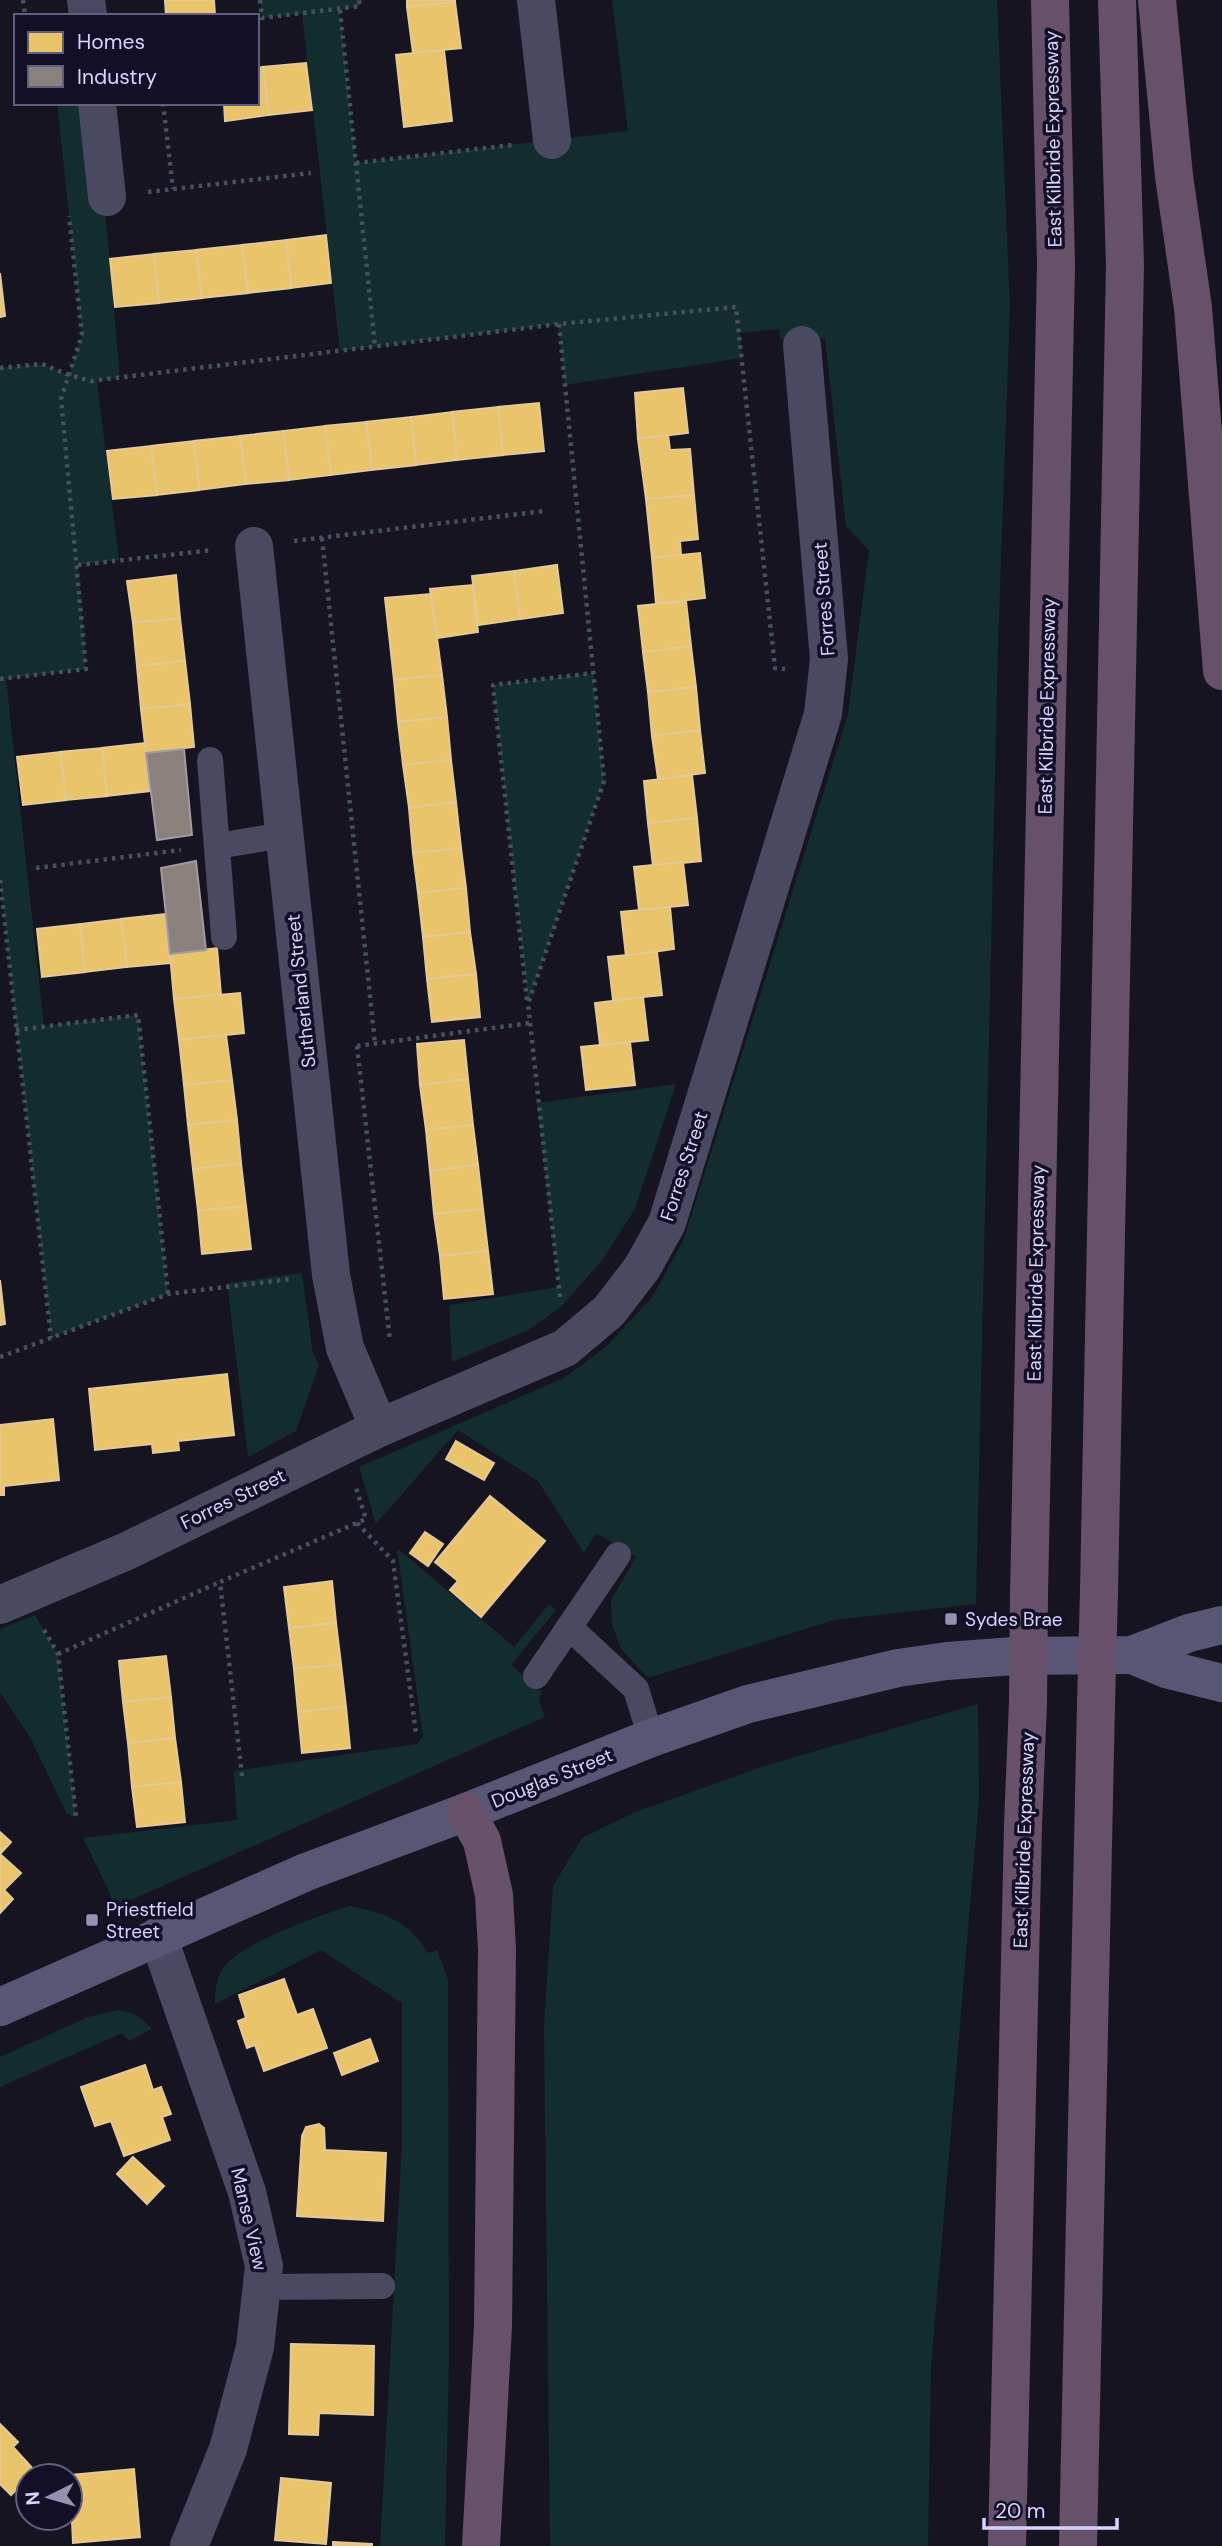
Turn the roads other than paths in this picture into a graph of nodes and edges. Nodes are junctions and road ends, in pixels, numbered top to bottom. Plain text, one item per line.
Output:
1 (536, 0) edge
2 (1050, 0) edge
3 (1117, 0) edge
4 (1157, 0) edge
5 (97, 105) edge
6 (552, 140) road end
7 (107, 197) road end
8 (802, 345) dead end
9 (254, 546) road end
10 (1222, 671) edge
11 (210, 760) dead end
12 (284, 835) junction
13 (217, 846) junction
14 (224, 937) dead end
15 (379, 1427) junction
16 (618, 1555) dead end
17 (11, 1600) edge
18 (1222, 1625) edge
19 (569, 1627) junction
20 (1132, 1655) junction
21 (536, 1676) dead end
22 (1222, 1683) edge
23 (651, 1738) junction
24 (466, 1812) junction
25 (158, 1936) junction
26 (0, 2007) edge
27 (382, 2286) dead end
28 (262, 2287) junction
29 (493, 2326) junction
30 (189, 2546) edge
31 (481, 2546) edge
32 (505, 2546) edge
33 (1007, 2546) edge
34 (1078, 2546) edge

1 - 6 street
2 - 33 highway, East Kilbride Expressway, bridge
3 - 34 highway, bridge
4 - 10 highway
5 - 7 street
8 - 15 street, Forres Street
9 - 12 street, Sutherland Street
11 - 13 lane
12 - 13 lane
12 - 15 street, Sutherland Street
13 - 14 lane
15 - 17 street, Forres Street
16 - 19 lane
18 - 20 main road, Douglas Street
19 - 21 lane
19 - 23 lane
20 - 22 main road, Douglas Street
20 - 23 main road, Douglas Street
23 - 24 main road, Douglas Street
24 - 25 main road, Douglas Street
24 - 29 highway
25 - 26 main road, Douglas Street
25 - 28 street, Manse View
27 - 28 lane
28 - 30 street, Manse View
29 - 31 highway
29 - 32 highway

